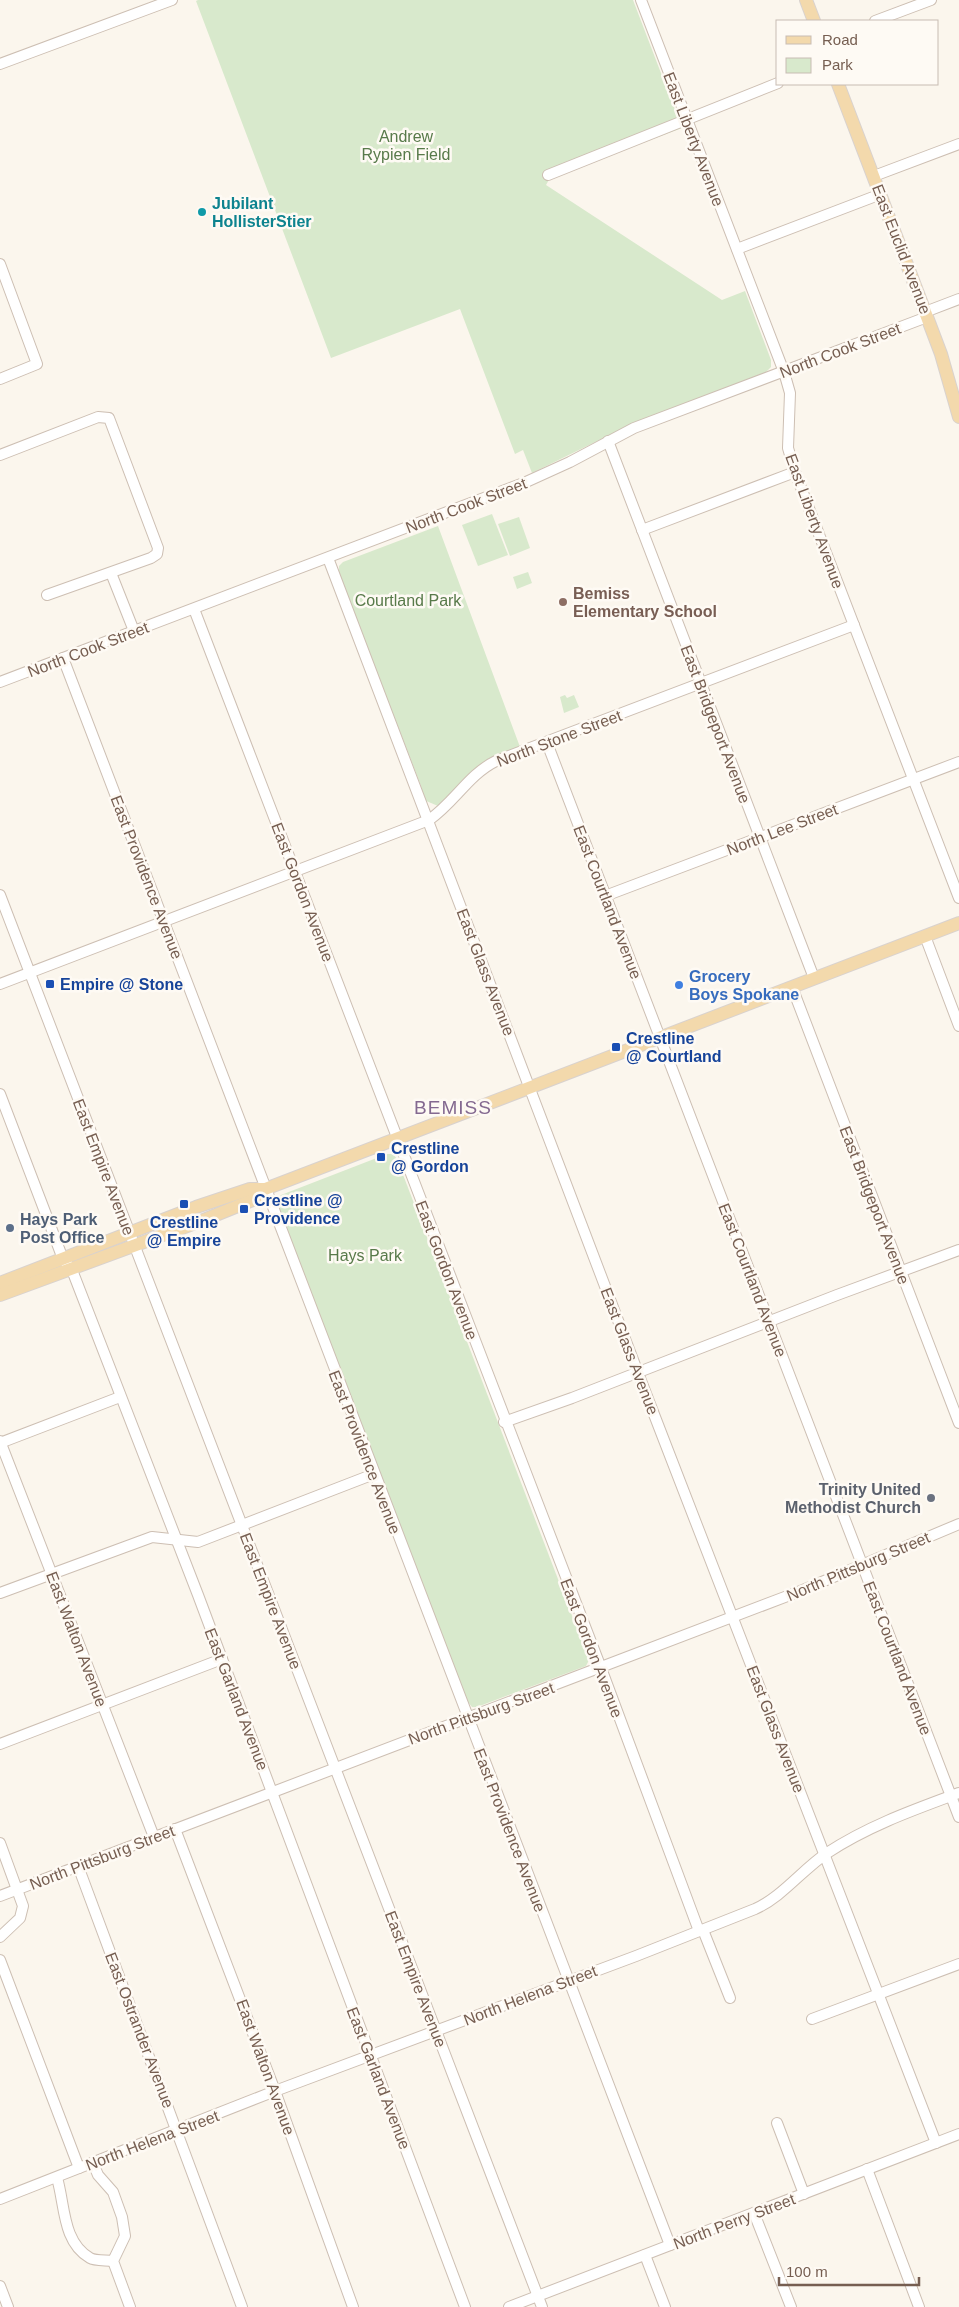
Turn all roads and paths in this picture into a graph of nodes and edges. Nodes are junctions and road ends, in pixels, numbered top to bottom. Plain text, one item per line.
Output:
1 (172, 0) edge
2 (641, 0) edge
3 (806, 0) edge
4 (931, 0) edge
5 (814, 20) edge
6 (877, 20) edge
7 (0, 64) edge
8 (776, 84) edge
9 (838, 85) edge
10 (686, 119) junction
11 (959, 144) edge
12 (548, 175) dead end
13 (874, 176) junction
14 (881, 194) junction
15 (737, 249) junction
16 (0, 264) edge
17 (959, 299) edge
18 (926, 314) junction
19 (784, 372) junction
20 (0, 379) edge
21 (959, 417) edge
22 (608, 442) junction
23 (0, 455) edge
24 (795, 472) junction
25 (642, 530) junction
26 (328, 558) junction
27 (111, 572) junction
28 (47, 595) dead end
29 (194, 609) junction
30 (854, 626) junction
31 (134, 631) junction
32 (63, 658) junction
33 (0, 682) edge
34 (701, 684) junction
35 (546, 743) junction
36 (959, 762) edge
37 (914, 778) junction
38 (429, 820) junction
39 (760, 838) junction
40 (295, 871) junction
41 (0, 895) edge
42 (605, 896) junction
43 (959, 898) edge
44 (164, 920) junction
45 (959, 923) edge
46 (924, 936) junction
47 (30, 973) junction
48 (814, 978) junction
49 (0, 984) edge
50 (792, 987) junction
51 (959, 1026) edge
52 (659, 1038) junction
53 (529, 1088) junction
54 (0, 1094) edge
55 (397, 1139) junction
56 (265, 1189) junction
57 (130, 1233) junction
58 (135, 1246) junction
59 (959, 1250) edge
60 (63, 1259) junction
61 (72, 1270) junction
62 (901, 1272) junction
63 (0, 1283) edge
64 (0, 1295) edge
65 (769, 1323) junction
66 (638, 1373) junction
67 (120, 1397) junction
68 (504, 1422) junction
69 (959, 1422) edge
70 (0, 1442) edge
71 (374, 1474) junction
72 (959, 1524) edge
73 (241, 1525) junction
74 (176, 1539) junction
75 (862, 1565) junction
76 (52, 1573) junction
77 (0, 1593) edge
78 (732, 1617) junction
79 (222, 1659) junction
80 (601, 1668) junction
81 (102, 1704) junction
82 (467, 1718) junction
83 (0, 1744) edge
84 (335, 1768) junction
85 (272, 1792) junction
86 (955, 1795) edge
87 (959, 1817) edge
88 (175, 1829) junction
89 (154, 1837) junction
90 (0, 1843) edge
91 (824, 1855) junction
92 (78, 1866) junction
93 (17, 1889) junction
94 (0, 1896) edge
95 (701, 1931) junction
96 (0, 1937) edge
97 (0, 1960) edge
98 (959, 1964) edge
99 (568, 1980) junction
100 (880, 1994) junction
101 (730, 1998) dead end
102 (812, 2019) dead end
103 (436, 2030) junction
104 (370, 2056) junction
105 (275, 2091) junction
106 (777, 2123) dead end
107 (177, 2130) junction
108 (959, 2134) edge
109 (936, 2143) junction
110 (94, 2163) junction
111 (79, 2168) junction
112 (867, 2169) junction
113 (57, 2178) junction
114 (804, 2194) junction
115 (0, 2199) edge
116 (754, 2213) junction
117 (670, 2245) junction
118 (645, 2255) junction
119 (113, 2261) junction
120 (0, 2286) edge
121 (538, 2296) junction
122 (8, 2307) edge
123 (130, 2307) edge
124 (242, 2307) edge
125 (353, 2307) edge
126 (465, 2307) edge
127 (509, 2307) edge
128 (542, 2307) edge
129 (665, 2307) edge
130 (791, 2307) edge
131 (919, 2307) edge

1 - 7 street
2 - 10 street, East Liberty Avenue
3 - 5 main road
4 - 6 street
8 - 10 street
9 - 13 main road, East Euclid Avenue
10 - 12 street
10 - 15 street, East Liberty Avenue
11 - 13 street
13 - 14 main road, East Euclid Avenue
14 - 15 street
14 - 18 main road, East Euclid Avenue
15 - 19 street, East Liberty Avenue
16 - 20 street
17 - 18 street, North Cook Street
18 - 19 street, North Cook Street
18 - 21 main road, East Euclid Avenue
19 - 22 street, North Cook Street
19 - 24 street, East Liberty Avenue
22 - 25 street, East Bridgeport Avenue
22 - 26 street, North Cook Street
23 - 27 street
24 - 25 street
24 - 30 street, East Liberty Avenue
25 - 34 street, East Bridgeport Avenue
26 - 29 street, North Cook Street
26 - 38 street, East Glass Avenue
27 - 28 street
27 - 31 street
29 - 31 street, North Cook Street
29 - 40 street, East Gordon Avenue
30 - 34 street, North Stone Street
30 - 37 street, East Liberty Avenue
31 - 32 street, North Cook Street
32 - 33 street, North Cook Street
32 - 44 street, East Providence Avenue
34 - 35 street, North Stone Street
34 - 39 street, East Bridgeport Avenue
35 - 38 street, North Stone Street
35 - 42 street, East Courtland Avenue
36 - 37 street, North Lee Street
37 - 39 street, North Lee Street
37 - 43 street, East Liberty Avenue
38 - 40 street, North Stone Street
38 - 53 street, East Glass Avenue
39 - 42 street, North Lee Street
39 - 48 street, East Bridgeport Avenue
40 - 44 street, North Stone Street
40 - 55 street, East Gordon Avenue
41 - 47 street, East Empire Avenue
42 - 52 street, East Courtland Avenue
44 - 47 street, North Stone Street
44 - 56 street, East Providence Avenue
45 - 46 main road
46 - 48 main road
46 - 51 street
47 - 49 street, North Stone Street
47 - 57 street, East Empire Avenue
48 - 50 main road
50 - 52 main road
50 - 62 street, East Bridgeport Avenue
52 - 53 main road
52 - 65 street, East Courtland Avenue
53 - 55 main road
53 - 66 street, East Glass Avenue
54 - 60 street, East Garland Avenue
55 - 56 main road
55 - 68 street, East Gordon Avenue
56 - 57 main road
56 - 58 main road
56 - 71 street, East Providence Avenue
57 - 58 street, East Empire Avenue
57 - 60 main road
58 - 61 main road
58 - 73 street, East Empire Avenue
59 - 62 street
60 - 61 street, East Garland Avenue
60 - 63 main road
61 - 64 main road
61 - 67 street, East Garland Avenue
62 - 65 street
62 - 69 street, East Bridgeport Avenue
65 - 66 street
65 - 75 street, East Courtland Avenue
66 - 68 street
66 - 78 street, East Glass Avenue
67 - 70 street
67 - 74 street, East Garland Avenue
68 - 80 street, East Gordon Avenue
70 - 76 street, East Walton Avenue
71 - 73 street
71 - 82 street, East Providence Avenue
72 - 75 street, North Pittsburg Street
73 - 74 street
73 - 84 street, East Empire Avenue
74 - 76 street
74 - 79 street, East Garland Avenue
75 - 78 street, North Pittsburg Street
75 - 86 street, East Courtland Avenue
76 - 77 street
76 - 81 street, East Walton Avenue
78 - 80 street, North Pittsburg Street
78 - 91 street, East Glass Avenue
79 - 81 street
79 - 85 street, East Garland Avenue
80 - 82 street, North Pittsburg Street
80 - 95 street, East Gordon Avenue
81 - 83 street
81 - 89 street, East Walton Avenue
82 - 84 street, North Pittsburg Street
82 - 99 street, East Providence Avenue
84 - 85 street, North Pittsburg Street
84 - 103 street, East Empire Avenue
85 - 88 street, North Pittsburg Street
85 - 104 street, East Garland Avenue
86 - 87 street, East Courtland Avenue
86 - 91 street, North Helena Street
88 - 89 street, North Pittsburg Street
88 - 105 street, East Walton Avenue
89 - 92 street, North Pittsburg Street
90 - 93 street
91 - 95 street, North Helena Street
91 - 100 street, East Glass Avenue
92 - 93 street, North Pittsburg Street
92 - 107 street, East Ostrander Avenue
93 - 94 street, North Pittsburg Street
93 - 96 street
95 - 99 street, North Helena Street
95 - 101 street, East Gordon Avenue
97 - 111 street
98 - 100 street
99 - 103 street, North Helena Street
99 - 117 street, East Providence Avenue
100 - 102 street
100 - 109 street, East Glass Avenue
103 - 104 street, North Helena Street
103 - 121 street, East Empire Avenue
104 - 105 street, North Helena Street
104 - 126 street, East Garland Avenue
105 - 107 street, North Helena Street
105 - 125 street, East Walton Avenue
106 - 114 street
107 - 110 street, North Helena Street
107 - 124 street, East Ostrander Avenue
108 - 109 street, North Perry Street
109 - 112 street, North Perry Street
110 - 111 street, North Helena Street
110 - 119 street
111 - 113 street, North Helena Street
112 - 114 street, North Perry Street
112 - 131 street
113 - 115 street, North Helena Street
113 - 119 street
114 - 116 street, North Perry Street
116 - 117 street, North Perry Street
116 - 130 street
117 - 118 street, North Perry Street
118 - 121 street, North Perry Street
118 - 129 street
119 - 123 street
120 - 122 street
121 - 127 street, North Perry Street
121 - 128 street, East Empire Avenue

